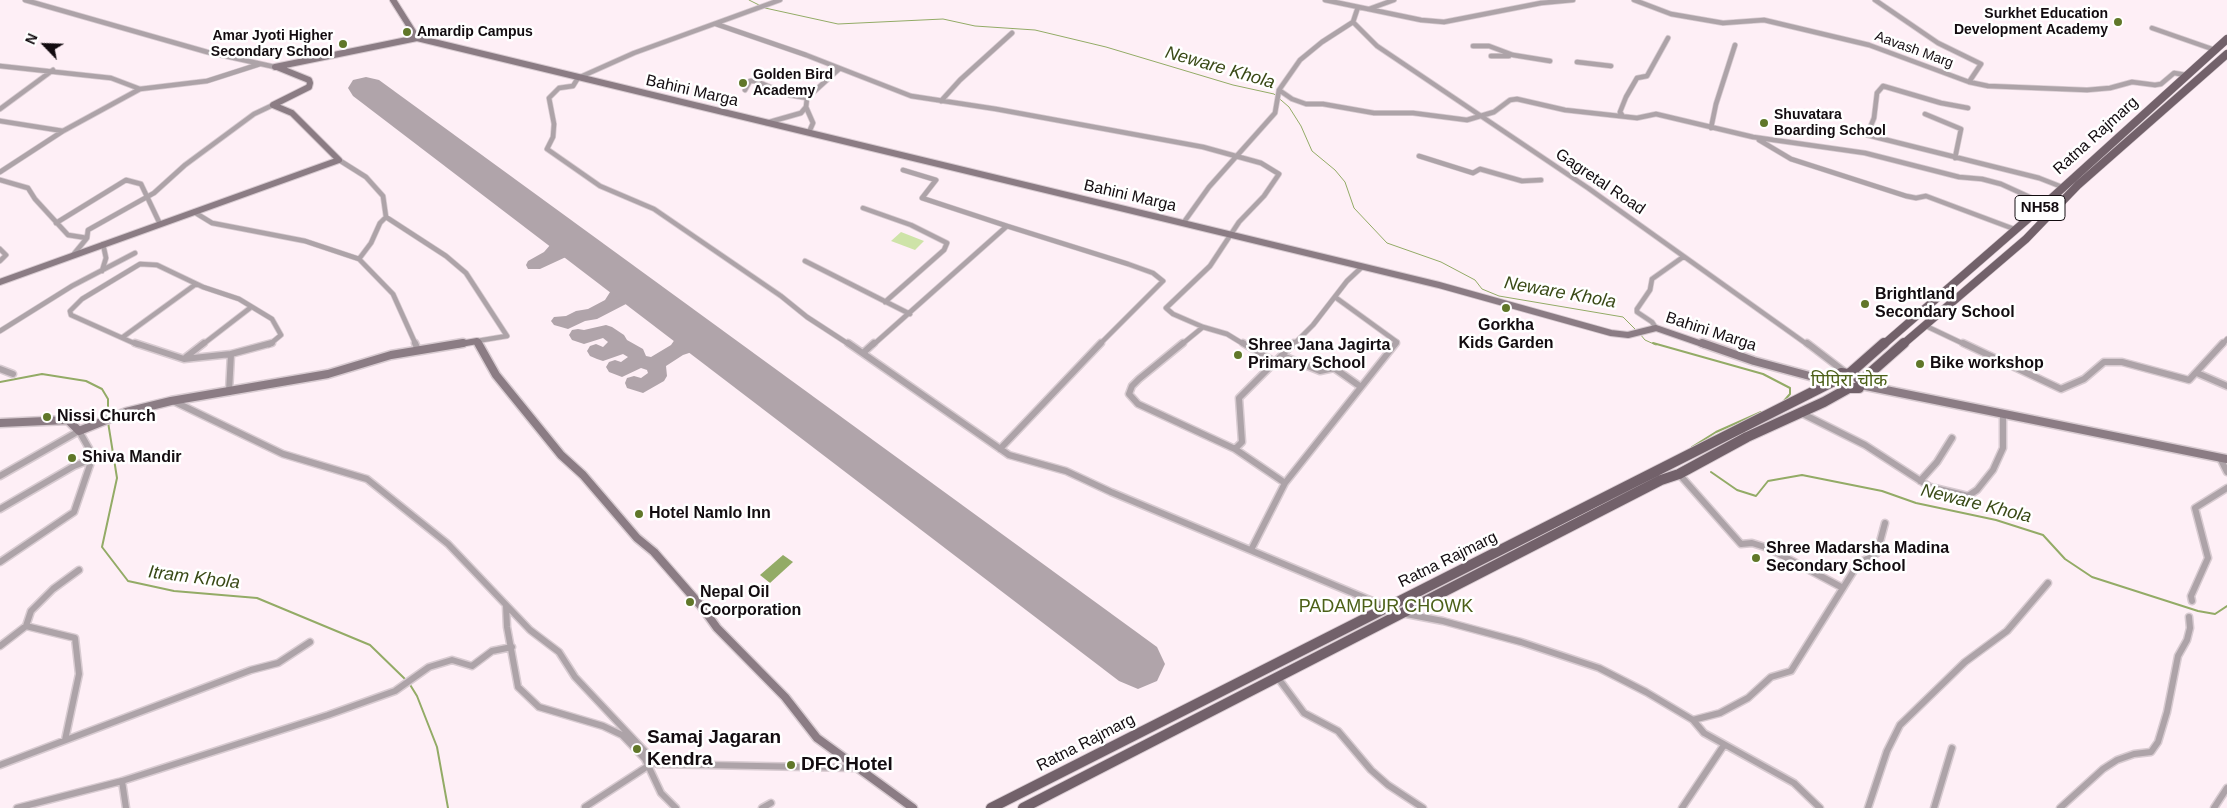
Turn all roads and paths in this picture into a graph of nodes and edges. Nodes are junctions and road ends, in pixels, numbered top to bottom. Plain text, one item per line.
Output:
1 (25, 0) edge
2 (392, 0) edge
3 (780, 0) edge
4 (1325, 0) edge
5 (1394, 0) edge
6 (1573, 0) edge
7 (1634, 0) edge
8 (1875, 0) edge
9 (1358, 7) junction
10 (1369, 9) junction
11 (1353, 22) junction
12 (716, 24) junction
13 (2152, 28) dead end
14 (1012, 33) dead end
15 (417, 38) junction
16 (1668, 38) dead end
17 (2227, 39) edge
18 (1735, 45) dead end
19 (1473, 46) dead end
20 (2215, 50) junction
21 (1491, 56) dead end
22 (1519, 56) junction
23 (2226, 57) edge
24 (1550, 61) dead end
25 (1577, 62) dead end
26 (260, 64) junction
27 (0, 66) edge
28 (1611, 66) dead end
29 (276, 67) junction
30 (53, 70) junction
31 (839, 70) junction
32 (2186, 75) junction
33 (578, 78) junction
34 (1969, 82) junction
35 (140, 89) junction
36 (745, 90) dead end
37 (1279, 90) junction
38 (807, 98) junction
39 (941, 101) junction
40 (273, 106) junction
41 (806, 107) junction
42 (1968, 108) dead end
43 (0, 109) edge
44 (1925, 114) dead end
45 (1622, 115) junction
46 (1483, 116) junction
47 (0, 122) edge
48 (766, 123) junction
49 (1711, 128) junction
50 (63, 131) junction
51 (809, 132) junction
52 (1753, 138) junction
53 (1236, 155) junction
54 (1419, 156) dead end
55 (1955, 158) junction
56 (339, 160) junction
57 (903, 170) dead end
58 (0, 172) edge
59 (0, 180) edge
60 (1541, 180) dead end
61 (2062, 187) junction
62 (148, 197) junction
63 (2045, 204) junction
64 (863, 208) dead end
65 (194, 212) junction
66 (386, 217) junction
67 (1184, 222) junction
68 (56, 223) junction
69 (160, 224) junction
70 (1007, 226) junction
71 (2014, 229) junction
72 (1231, 236) junction
73 (86, 238) junction
74 (103, 244) junction
75 (0, 249) edge
76 (135, 253) dead end
77 (73, 255) junction
78 (1683, 257) junction
79 (359, 259) junction
80 (0, 261) edge
81 (804, 261) dead end
82 (1362, 267) junction
83 (102, 271) junction
84 (0, 282) edge
85 (196, 284) junction
86 (1335, 297) junction
87 (885, 302) junction
88 (250, 308) junction
89 (910, 314) junction
90 (1926, 326) junction
91 (1204, 327) junction
92 (1656, 328) junction
93 (0, 331) edge
94 (123, 337) junction
95 (2227, 339) edge
96 (477, 341) junction
97 (418, 350) junction
98 (863, 353) junction
99 (231, 354) junction
100 (1283, 356) junction
101 (184, 359) junction
102 (1275, 362) junction
103 (0, 369) edge
104 (2197, 373) junction
105 (13, 374) dead end
106 (1841, 376) junction
107 (1861, 383) junction
108 (2227, 386) edge
109 (1361, 387) junction
110 (1850, 388) junction
111 (229, 392) junction
112 (171, 401) junction
113 (1801, 413) junction
114 (2003, 414) junction
115 (0, 423) edge
116 (79, 431) junction
117 (1952, 438) dead end
118 (1000, 449) junction
119 (1235, 449) junction
120 (2223, 458) edge
121 (92, 459) junction
122 (2227, 472) edge
123 (1678, 474) junction
124 (0, 476) edge
125 (1920, 481) junction
126 (1285, 483) junction
127 (2227, 488) edge
128 (0, 509) edge
129 (1885, 524) dead end
130 (1251, 550) junction
131 (0, 562) edge
132 (79, 570) dead end
133 (2048, 583) dead end
134 (1843, 588) junction
135 (2192, 601) dead end
136 (506, 605) junction
137 (1386, 608) junction
138 (1401, 613) junction
139 (2189, 617) dead end
140 (26, 626) junction
141 (310, 642) dead end
142 (0, 646) edge
143 (512, 647) junction
144 (1278, 678) junction
145 (1693, 720) junction
146 (66, 740) junction
147 (1724, 745) junction
148 (1952, 748) dead end
149 (0, 765) edge
150 (648, 766) junction
151 (857, 768) junction
152 (122, 781) junction
153 (2227, 788) edge
154 (771, 803) dead end
155 (17, 808) edge
156 (126, 808) edge
157 (585, 808) edge
158 (676, 808) edge
159 (762, 808) edge
160 (913, 808) edge
161 (991, 808) edge
162 (1023, 808) edge
163 (1423, 808) edge
164 (1682, 808) edge
165 (1820, 808) edge
166 (1868, 808) edge
167 (1934, 808) edge
168 (2060, 808) edge
169 (2214, 808) edge

1 - 26 street
2 - 15 street
3 - 12 street
4 - 9 street
5 - 10 street
6 - 10 street
7 - 34 street, Aavash Marg
8 - 34 street
9 - 10 street
9 - 11 street
11 - 37 street
11 - 46 street, Gagretal Road
12 - 31 street
12 - 33 street
13 - 20 street
14 - 39 street
15 - 29 street
15 - 33 street, Bahini Marga
16 - 45 street
17 - 20 main road, Ratna Rajmarg / NH58
18 - 49 street
19 - 22 street
20 - 32 main road, Ratna Rajmarg / NH58
21 - 22 street
22 - 24 street
23 - 90 main road, Ratna Rajmarg / NH58
25 - 28 street
26 - 29 street
26 - 35 street
27 - 30 street
29 - 40 street
30 - 35 street
30 - 43 street
31 - 38 street
31 - 39 street
32 - 34 street, Aavash Marg
32 - 61 main road, Ratna Rajmarg / NH58
33 - 48 street, Bahini Marga
33 - 98 street
35 - 50 street
36 - 38 street
37 - 46 street
37 - 53 street
38 - 41 street
39 - 53 street
40 - 56 street
40 - 62 street
41 - 48 street
41 - 51 street
42 - 55 street
44 - 55 street
45 - 46 street
45 - 49 street
46 - 78 street, Gagretal Road
47 - 50 street
48 - 51 street, Bahini Marga
49 - 52 street
50 - 58 street
51 - 67 street, Bahini Marga
52 - 63 street
52 - 71 street
53 - 67 street
53 - 72 street
54 - 60 street
55 - 61 street
56 - 65 street
56 - 66 street
57 - 70 street
59 - 68 street
61 - 63 main road, Ratna Rajmarg / NH58
62 - 68 street
62 - 69 street
62 - 73 street
63 - 71 main road, Ratna Rajmarg / NH58
64 - 87 street
65 - 69 street
65 - 79 street
66 - 79 street
66 - 96 street
67 - 72 street, Bahini Marga
68 - 73 street
69 - 74 street
70 - 89 street
70 - 118 street
71 - 106 main road, Ratna Rajmarg / NH58
72 - 82 street, Bahini Marga
72 - 91 street
73 - 77 street
74 - 77 street
74 - 83 street
75 - 80 street
76 - 83 street
77 - 84 street
78 - 92 street
78 - 106 street, Gagretal Road
79 - 97 street
81 - 87 street
82 - 86 street
82 - 92 street, Bahini Marga
83 - 93 street
85 - 88 street
85 - 94 street
85 - 94 street
86 - 100 street
86 - 109 street
87 - 89 street
88 - 99 street
88 - 101 street
89 - 98 street
90 - 104 street
90 - 107 main road, Ratna Rajmarg / NH58
91 - 102 street
91 - 119 street
92 - 106 street, Bahini Marga
94 - 101 street
95 - 104 street
96 - 97 street
96 - 151 street
97 - 111 street
98 - 118 street
99 - 101 street
99 - 111 street
100 - 102 street
100 - 109 street
102 - 119 street
103 - 105 street
104 - 108 street
106 - 107 main road
106 - 110 main road
106 - 137 main road, Ratna Rajmarg / NH58
107 - 110 main road, Ratna Rajmarg / NH58
107 - 114 street
109 - 126 street
110 - 113 main road, Ratna Rajmarg / NH58
111 - 112 street
112 - 116 street
112 - 136 street
113 - 123 main road, Ratna Rajmarg / NH58
113 - 125 street
114 - 120 street
114 - 125 street
115 - 116 street
116 - 121 street
116 - 124 street
117 - 125 street
118 - 130 street
119 - 126 street
120 - 122 street
121 - 128 street
121 - 131 street
123 - 134 street
123 - 138 main road, Ratna Rajmarg / NH58
126 - 130 street
127 - 135 street
129 - 134 street
130 - 137 street
132 - 140 street
133 - 166 street
134 - 145 street
136 - 143 street
136 - 151 street
137 - 138 street
137 - 161 main road, Ratna Rajmarg / NH58
138 - 144 main road, Ratna Rajmarg / NH58
138 - 145 street
139 - 168 street
140 - 142 street
140 - 146 street
141 - 146 street
143 - 150 street
143 - 152 street
144 - 162 main road, Ratna Rajmarg / NH58
144 - 163 street
145 - 147 street
146 - 149 street
147 - 164 street
147 - 165 street
148 - 167 street
150 - 157 street
150 - 158 street
151 - 160 street
152 - 155 street
152 - 156 street
153 - 169 street
154 - 159 street

